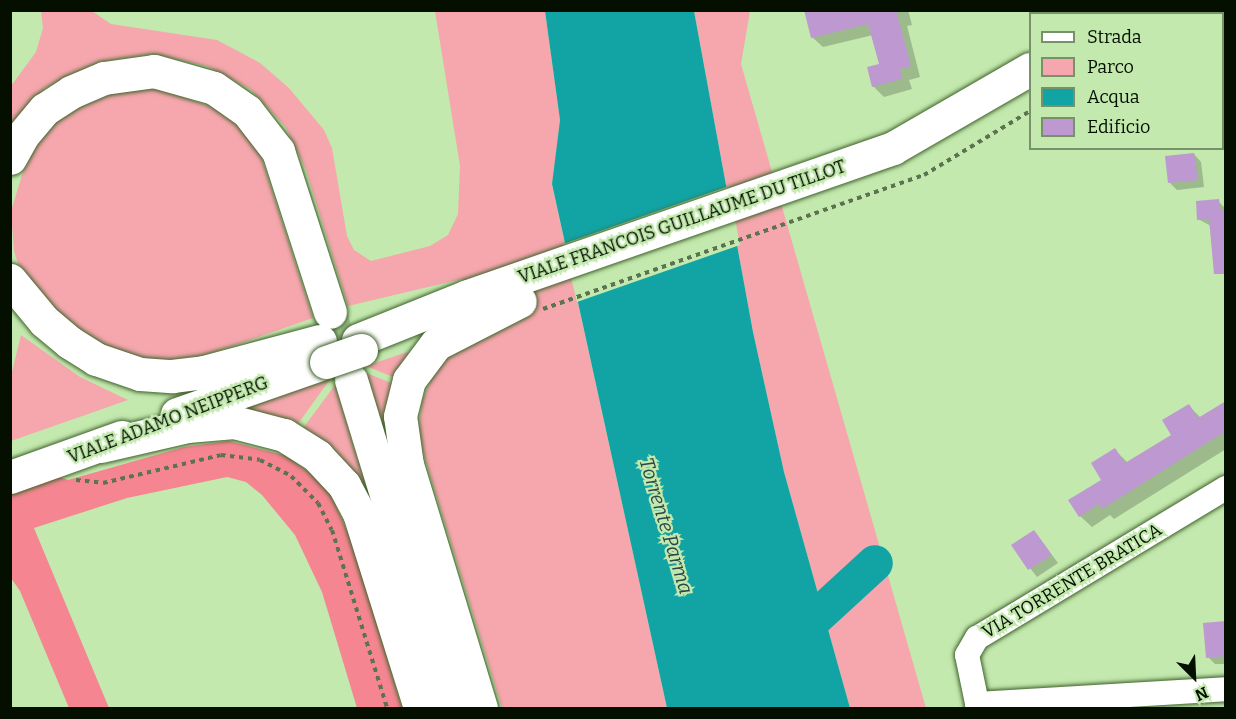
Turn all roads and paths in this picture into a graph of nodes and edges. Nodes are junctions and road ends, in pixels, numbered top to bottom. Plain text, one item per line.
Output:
1 (1029, 70) edge
2 (1029, 94) edge
3 (1029, 112) edge
4 (10, 158) edge
5 (825, 193) junction
6 (10, 280) edge
7 (528, 306) junction
8 (473, 310) junction
9 (345, 344) junction
10 (101, 446) junction
11 (10, 460) edge
12 (71, 475) dead end
13 (10, 477) edge
14 (1226, 488) edge
15 (1226, 689) edge
16 (1192, 701) edge
17 (978, 706) edge
18 (387, 708) edge
19 (420, 708) edge
20 (451, 708) edge
21 (481, 708) edge

1 - 5 main road, VIALE FRANCOIS GUILLAUME DU TILLOT
2 - 5 main road, VIALE FRANCOIS GUILLAUME DU TILLOT
3 - 5 path
4 - 9 main road
5 - 7 main road, VIALE FRANCOIS GUILLAUME DU TILLOT
5 - 7 path
5 - 8 main road, VIALE FRANCOIS GUILLAUME DU TILLOT
6 - 9 main road
7 - 8 main road, VIALE FRANCOIS GUILLAUME DU TILLOT
8 - 9 main road, VIALE FRANCOIS GUILLAUME DU TILLOT
8 - 21 main road
9 - 10 main road, VIALE ADAMO NEIPPERG
9 - 11 main road, VIALE ADAMO NEIPPERG
9 - 20 main road
10 - 13 main road, VIALE ADAMO NEIPPERG
10 - 19 main road
12 - 18 path
14 - 17 street, VIA TORRENTE BRATICA
15 - 16 street
16 - 17 street

